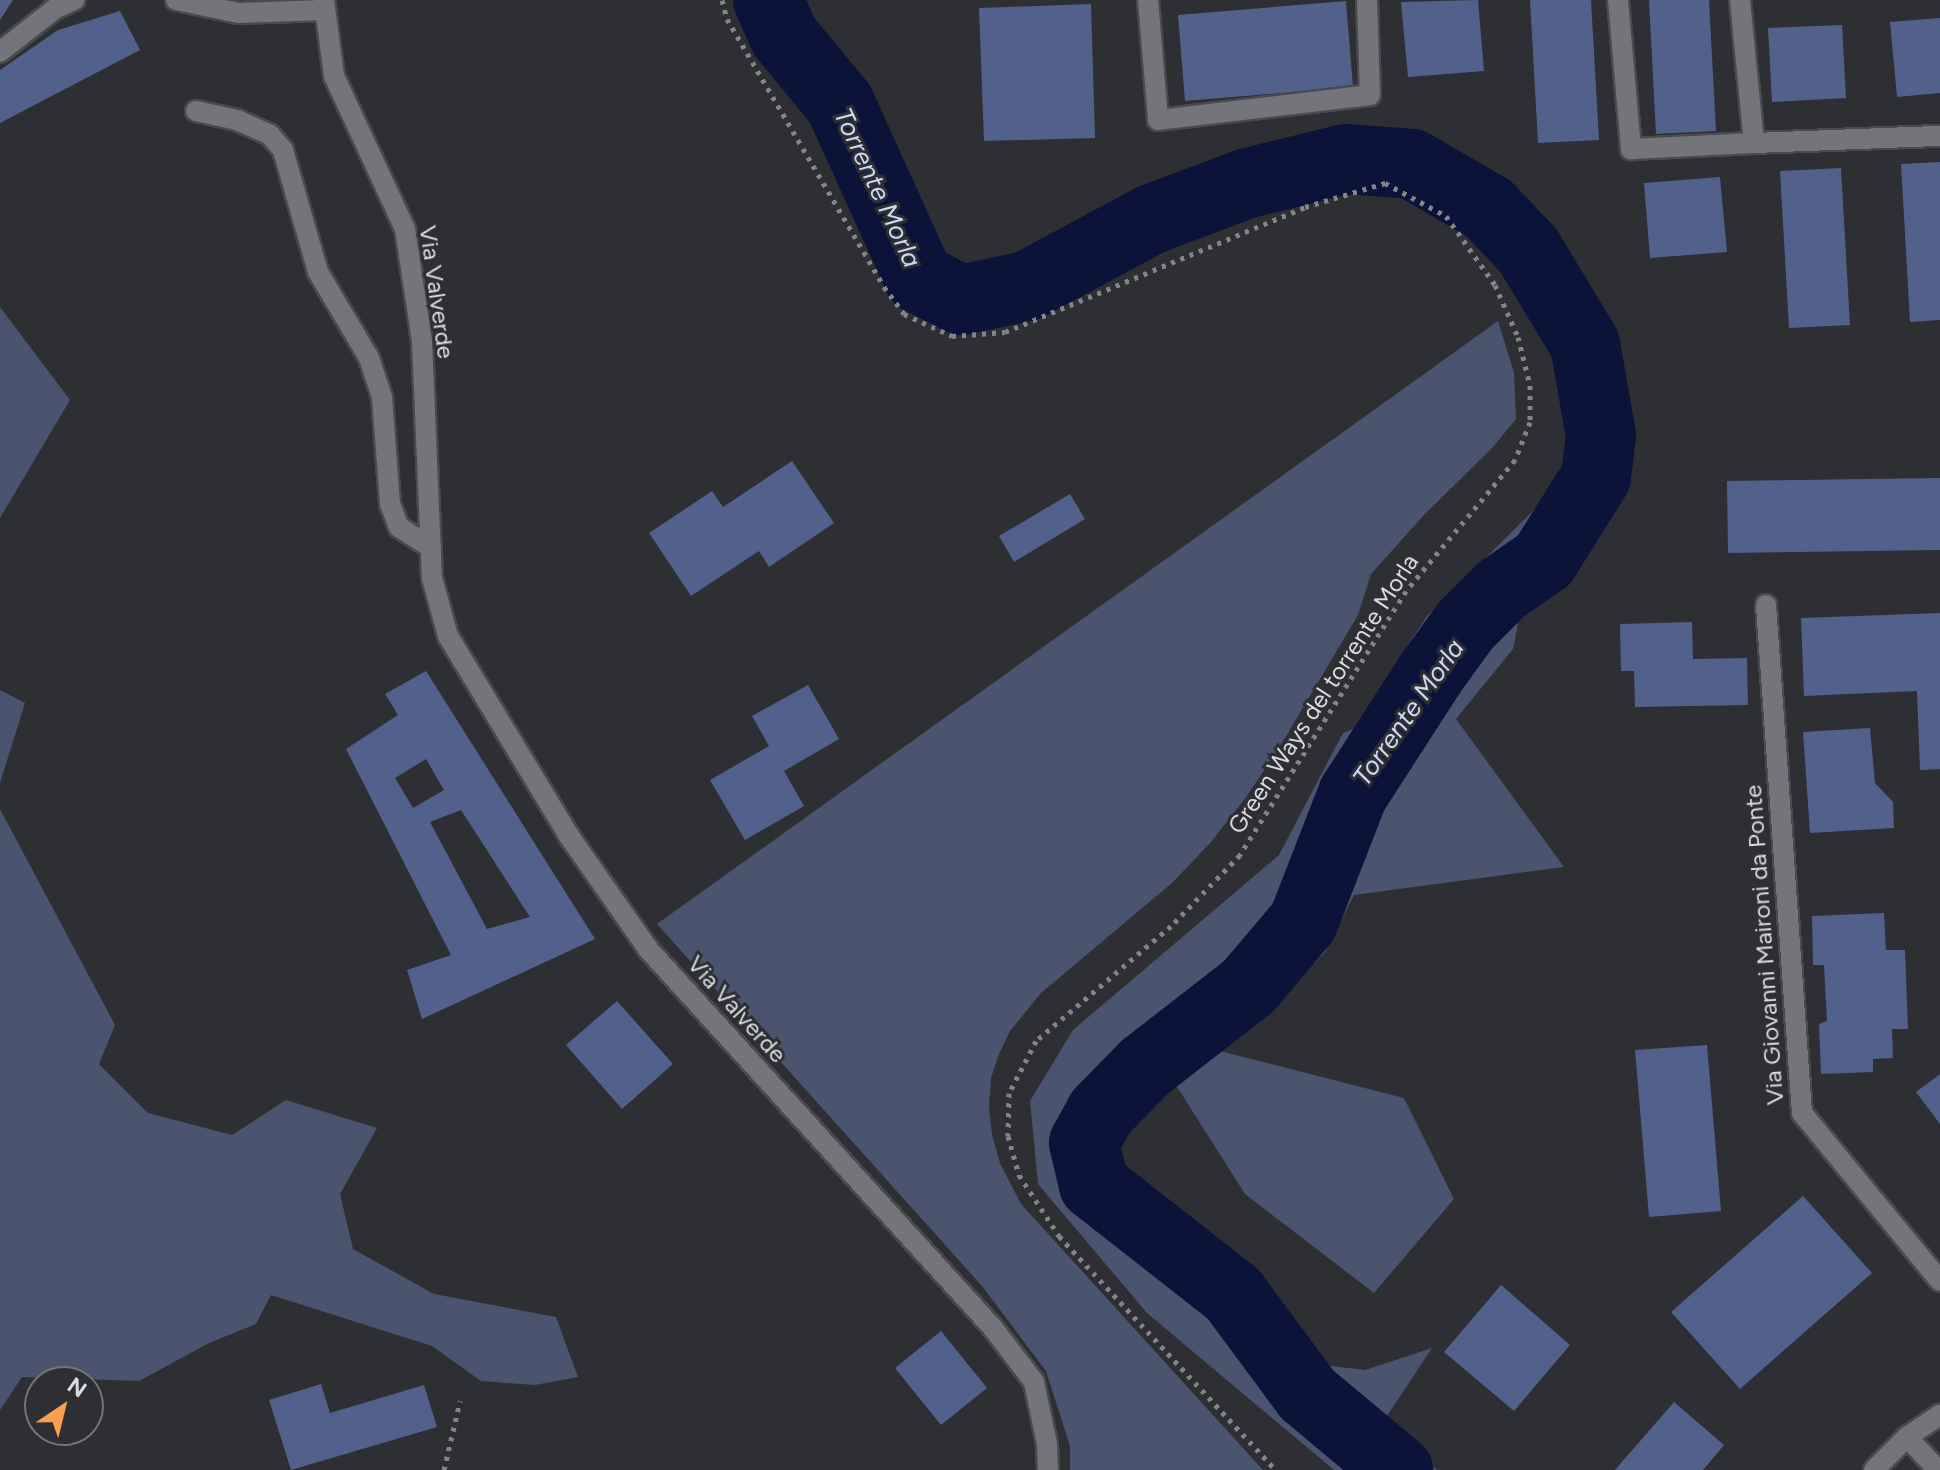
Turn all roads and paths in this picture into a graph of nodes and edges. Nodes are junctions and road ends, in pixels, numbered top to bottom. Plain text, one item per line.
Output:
1 (74, 0) edge
2 (176, 0) edge
3 (722, 0) edge
4 (1148, 0) edge
5 (1367, 0) edge
6 (1618, 0) edge
7 (1740, 0) edge
8 (324, 5) edge
9 (0, 52) edge
10 (196, 111) dead end
11 (1940, 136) edge
12 (1754, 143) junction
13 (431, 548) junction
14 (1766, 605) dead end
15 (1940, 1281) edge
16 (460, 1401) dead end
17 (1940, 1415) edge
18 (1907, 1437) junction
19 (444, 1470) edge
20 (1048, 1470) edge
21 (1276, 1470) edge
22 (1874, 1470) edge
23 (1938, 1470) edge

1 - 9 street
2 - 8 street, Via Valverde
3 - 21 path, Green Ways del torrente Morla
4 - 5 street
6 - 12 street
7 - 12 street
8 - 13 street, Via Valverde
10 - 13 street
11 - 12 street
13 - 20 street, Via Valverde
14 - 15 street, Via Giovanni Maironi da Ponte
16 - 19 path
17 - 18 street
18 - 22 street
18 - 23 street

